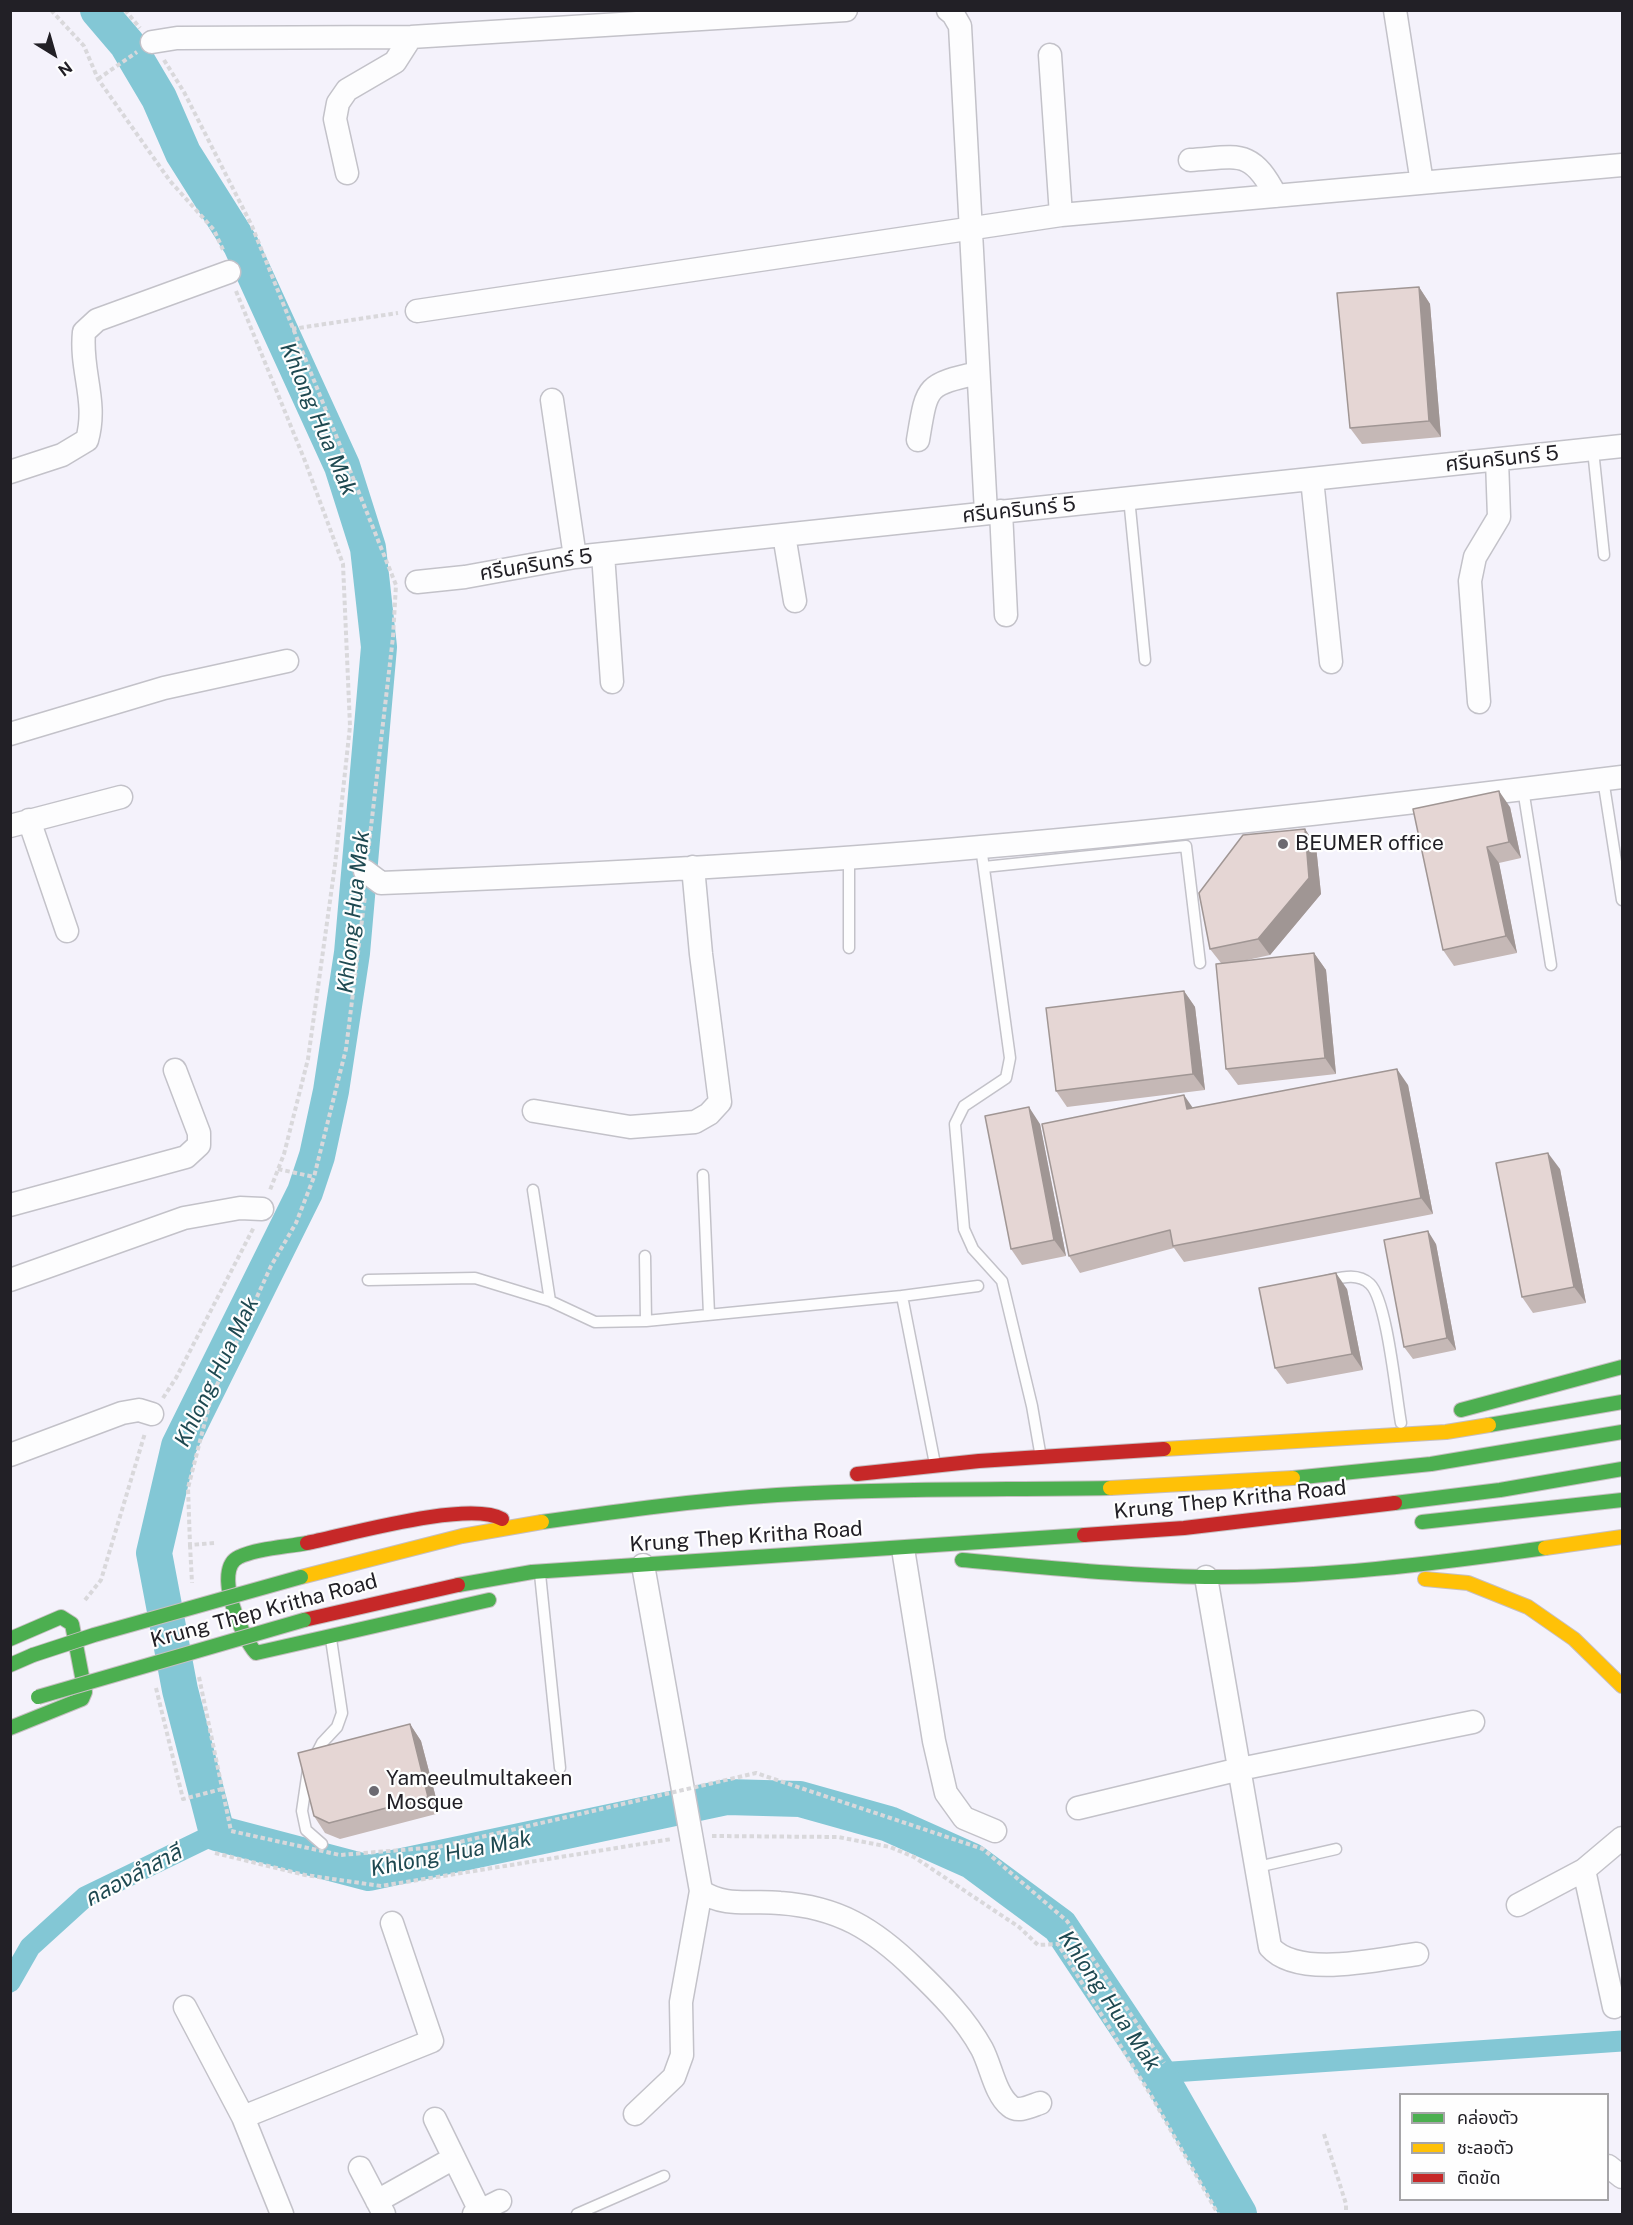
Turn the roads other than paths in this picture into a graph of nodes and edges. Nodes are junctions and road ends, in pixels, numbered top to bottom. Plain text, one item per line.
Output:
1 (846, 10) edge
2 (948, 10) edge
3 (1395, 10) edge
4 (411, 37) junction
5 (147, 45) road end
6 (1050, 55) dead end
7 (1190, 160) dead end
8 (1623, 165) edge
9 (346, 173) dead end
10 (1422, 183) junction
11 (1276, 196) junction
12 (1061, 215) junction
13 (970, 230) junction
14 (229, 272) road end
15 (417, 311) road end
16 (978, 373) junction
17 (552, 400) dead end
18 (918, 440) dead end
19 (1623, 446) edge
20 (1593, 450) junction
21 (1497, 460) junction
22 (10, 472) edge
23 (1312, 479) junction
24 (1129, 498) junction
25 (993, 512) junction
26 (784, 535) junction
27 (603, 555) junction
28 (1604, 555) dead end
29 (575, 557) junction
30 (417, 582) dead end
31 (795, 601) dead end
32 (1006, 615) dead end
33 (1145, 660) dead end
34 (287, 662) dead end
35 (1331, 662) dead end
36 (612, 682) dead end
37 (1479, 702) dead end
38 (10, 734) edge
39 (1613, 778) edge
40 (1523, 789) junction
41 (121, 797) dead end
42 (20, 823) edge
43 (849, 856) junction
44 (982, 857) junction
45 (693, 867) junction
46 (365, 871) road end
47 (1623, 900) edge
48 (67, 931) dead end
49 (849, 948) dead end
50 (1200, 963) dead end
51 (1551, 965) dead end
52 (175, 1070) dead end
53 (534, 1111) dead end
54 (703, 1175) dead end
55 (533, 1190) dead end
56 (10, 1204) edge
57 (262, 1209) road end
58 (645, 1256) dead end
59 (10, 1280) edge
60 (368, 1280) dead end
61 (1317, 1283) edge
62 (978, 1286) dead end
63 (902, 1296) junction
64 (550, 1301) junction
65 (709, 1314) junction
66 (646, 1321) junction
67 (1623, 1367) edge
68 (1623, 1402) edge
69 (152, 1414) road end
70 (1445, 1414) dead end
71 (1423, 1419) dead end
72 (1401, 1423) junction
73 (1623, 1432) edge
74 (1309, 1439) junction
75 (10, 1455) edge
76 (1041, 1457) junction
77 (935, 1465) junction
78 (1623, 1469) edge
79 (846, 1475) dead end
80 (824, 1479) dead end
81 (729, 1499) junction
82 (1623, 1500) edge
83 (1408, 1524) dead end
84 (515, 1526) junction
85 (1184, 1528) junction
86 (1290, 1530) dead end
87 (1622, 1537) edge
88 (855, 1551) junction
89 (904, 1555) junction
90 (643, 1565) junction
91 (536, 1571) junction
92 (1287, 1574) junction
93 (1206, 1577) junction
94 (330, 1637) junction
95 (10, 1639) edge
96 (10, 1665) edge
97 (1623, 1686) edge
98 (34, 1699) dead end
99 (1473, 1722) dead end
100 (10, 1728) edge
101 (560, 1768) dead end
102 (1240, 1769) junction
103 (1078, 1808) dead end
104 (995, 1831) dead end
105 (1623, 1838) edge
106 (322, 1844) dead end
107 (1336, 1848) dead end
108 (1257, 1867) junction
109 (1584, 1870) junction
110 (701, 1891) junction
111 (1518, 1905) dead end
112 (392, 1923) dead end
113 (1417, 1954) dead end
114 (185, 2007) dead end
115 (1614, 2007) dead end
116 (1040, 2103) dead end
117 (635, 2114) dead end
118 (243, 2117) junction
119 (435, 2119) dead end
120 (454, 2158) junction
121 (1609, 2167) edge
122 (360, 2168) dead end
123 (664, 2176) dead end
124 (1623, 2177) edge
125 (380, 2208) edge
126 (484, 2210) edge
127 (282, 2214) edge
128 (576, 2214) edge

1 - 4 street
2 - 13 street
3 - 10 street
4 - 5 street
4 - 9 street
6 - 12 street
7 - 11 street
8 - 10 street
10 - 11 street
11 - 12 street
12 - 13 street
13 - 15 street
13 - 16 street
14 - 22 street
16 - 18 street
16 - 25 street
17 - 29 street
19 - 20 street, ศรีนครินทร์ 5
20 - 21 street, ศรีนครินทร์ 5
20 - 28 lane
21 - 23 street, ศรีนครินทร์ 5
21 - 37 street
23 - 24 street, ศรีนครินทร์ 5
23 - 35 street
24 - 25 street, ศรีนครินทร์ 5
24 - 33 lane
25 - 26 street, ศรีนครินทร์ 5
25 - 32 street
26 - 27 street, ศรีนครินทร์ 5
26 - 31 street
27 - 29 street, ศรีนครินทร์ 5
27 - 36 street
29 - 30 street, ศรีนครินทร์ 5
34 - 38 street
39 - 40 street
39 - 47 lane
40 - 44 street
40 - 51 lane
41 - 42 street
42 - 48 street
43 - 44 street
43 - 45 street
43 - 49 lane
44 - 50 lane
44 - 76 lane
45 - 46 street
45 - 53 street
52 - 56 street
54 - 65 lane
55 - 64 lane
57 - 59 street
58 - 66 lane
60 - 64 lane
61 - 72 lane
62 - 63 lane
63 - 65 lane
63 - 77 lane
64 - 66 lane
65 - 66 lane
67 - 70 main road
68 - 74 main road
69 - 75 street
71 - 72 main road
72 - 74 main road
73 - 81 main road, Krung Thep Kritha Road
74 - 76 main road
76 - 77 main road
77 - 79 main road
78 - 85 main road, Krung Thep Kritha Road
80 - 81 main road
81 - 84 main road, Krung Thep Kritha Road
82 - 83 main road
84 - 94 main road
84 - 96 main road, Krung Thep Kritha Road, bridge
85 - 86 main road
85 - 88 main road, Krung Thep Kritha Road
87 - 92 main road
88 - 89 main road
88 - 90 main road, Krung Thep Kritha Road
89 - 93 main road
89 - 104 street
90 - 91 main road, Krung Thep Kritha Road
90 - 110 street
91 - 94 main road
91 - 98 main road, Krung Thep Kritha Road, bridge
91 - 101 lane
92 - 93 main road
92 - 97 main road
93 - 102 street
94 - 106 lane
95 - 100 main road
99 - 102 street
102 - 103 street
102 - 108 street
105 - 109 street
107 - 108 lane
108 - 113 street
109 - 111 street
109 - 115 street
110 - 116 street
110 - 117 street
112 - 118 street
114 - 118 street
118 - 127 street
119 - 120 street
120 - 125 street
120 - 126 street
121 - 124 street
122 - 125 street
123 - 128 lane

